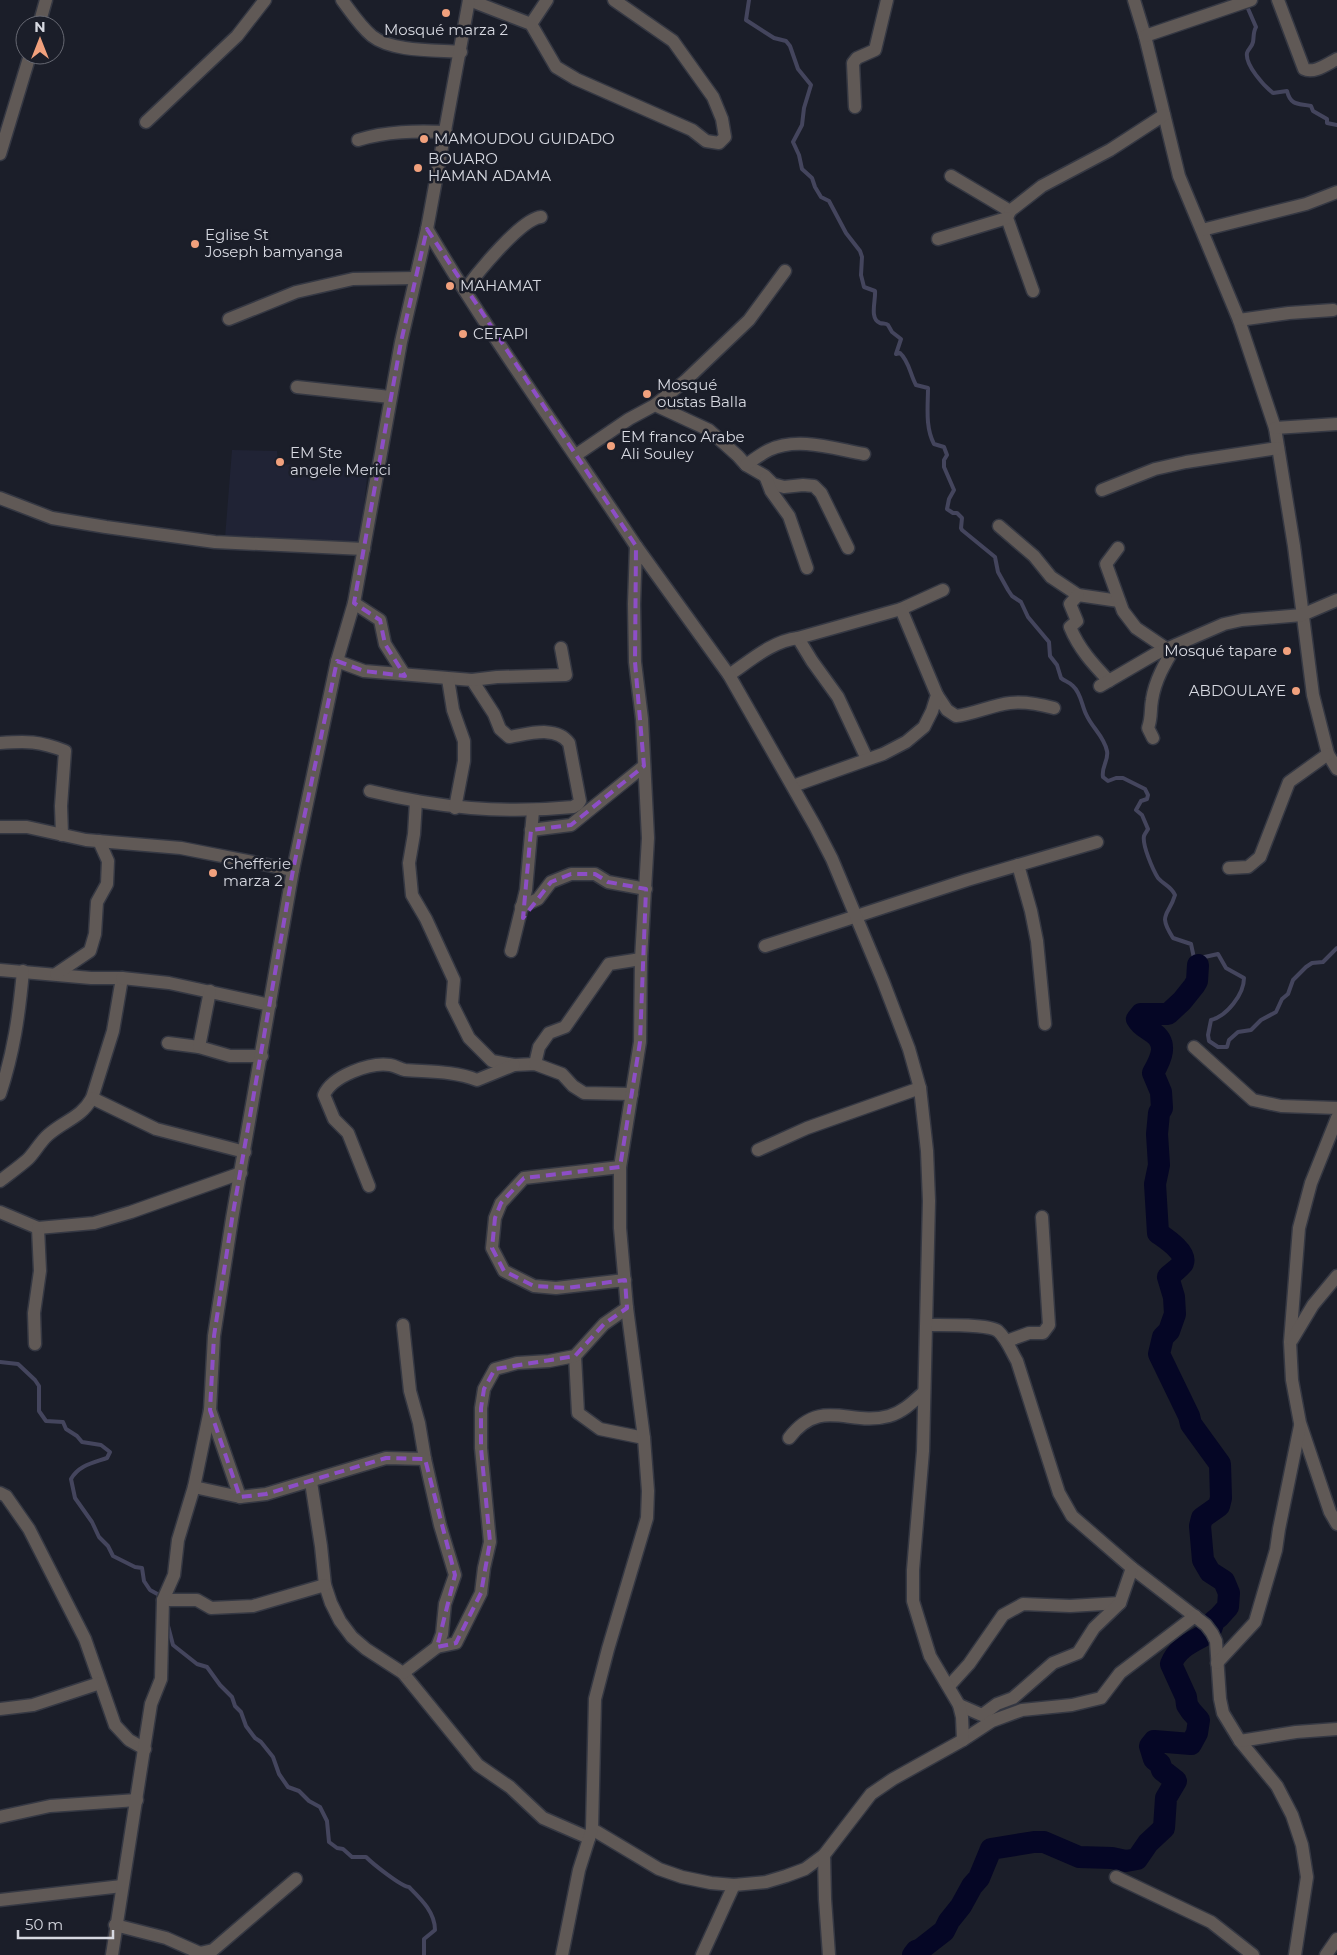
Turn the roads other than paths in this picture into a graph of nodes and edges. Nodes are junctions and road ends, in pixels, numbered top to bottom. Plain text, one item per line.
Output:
1 (46, 0) edge
2 (265, 0) edge
3 (342, 0) edge
4 (470, 0) edge
5 (547, 0) edge
6 (614, 0) edge
7 (887, 0) edge
8 (1134, 0) edge
9 (1251, 0) edge
10 (1278, 0) edge
11 (42, 15) edge
12 (531, 24) junction
13 (1145, 36) junction
14 (461, 52) junction
15 (1337, 59) edge
16 (27, 65) edge
17 (855, 107) dead end
18 (1164, 115) junction
19 (146, 122) dead end
20 (446, 132) junction
21 (358, 140) dead end
22 (0, 154) edge
23 (951, 176) dead end
24 (1337, 192) edge
25 (1009, 214) junction
26 (541, 217) dead end
27 (428, 229) junction
28 (1202, 230) junction
29 (938, 239) dead end
30 (785, 271) dead end
31 (415, 278) junction
32 (465, 290) junction
33 (1033, 290) dead end
34 (1333, 310) dead end
35 (229, 319) dead end
36 (1239, 320) junction
37 (297, 387) dead end
38 (390, 397) junction
39 (654, 405) junction
40 (1337, 424) edge
41 (1275, 428) junction
42 (1278, 448) junction
43 (864, 454) dead end
44 (576, 455) junction
45 (746, 465) junction
46 (765, 476) junction
47 (1102, 490) dead end
48 (0, 498) edge
49 (999, 526) dead end
50 (636, 546) junction
51 (848, 548) dead end
52 (1118, 548) dead end
53 (364, 549) junction
54 (807, 568) dead end
55 (943, 590) dead end
56 (1078, 595) junction
57 (1337, 600) edge
58 (1119, 601) junction
59 (354, 603) junction
60 (901, 609) junction
61 (1302, 615) junction
62 (798, 638) junction
63 (1171, 647) junction
64 (561, 648) dead end
65 (337, 661) junction
66 (404, 674) junction
67 (729, 676) junction
68 (448, 679) junction
69 (472, 680) junction
70 (937, 695) junction
71 (1054, 708) dead end
72 (1153, 738) dead end
73 (0, 742) edge
74 (1328, 754) junction
75 (866, 759) junction
76 (644, 766) junction
77 (1337, 769) edge
78 (794, 786) junction
79 (370, 791) dead end
80 (416, 802) junction
81 (456, 808) junction
82 (533, 811) junction
83 (0, 827) edge
84 (531, 830) junction
85 (62, 835) junction
86 (99, 841) junction
87 (1096, 842) dead end
88 (1018, 865) junction
89 (1229, 868) dead end
90 (293, 870) junction
91 (646, 889) junction
92 (521, 907) junction
93 (857, 916) junction
94 (765, 946) dead end
95 (511, 951) dead end
96 (641, 959) junction
97 (0, 970) edge
98 (24, 971) junction
99 (56, 974) junction
100 (122, 978) junction
101 (210, 991) junction
102 (270, 1005) junction
103 (1045, 1024) dead end
104 (168, 1043) dead end
105 (1194, 1047) dead end
106 (199, 1048) junction
107 (262, 1056) junction
108 (535, 1064) junction
109 (514, 1065) junction
110 (920, 1088) junction
111 (0, 1094) edge
112 (632, 1094) junction
113 (92, 1098) junction
114 (1337, 1108) edge
115 (1337, 1118) edge
116 (758, 1150) dead end
117 (245, 1152) junction
118 (620, 1167) junction
119 (3, 1173) edge
120 (241, 1173) junction
121 (368, 1186) dead end
122 (0, 1212) edge
123 (1042, 1217) dead end
124 (38, 1228) junction
125 (1337, 1276) edge
126 (625, 1280) junction
127 (627, 1308) junction
128 (403, 1325) dead end
129 (927, 1325) junction
130 (1006, 1341) junction
131 (1290, 1342) junction
132 (35, 1344) dead end
133 (575, 1356) junction
134 (924, 1392) junction
135 (210, 1410) junction
136 (1300, 1423) junction
137 (644, 1438) junction
138 (790, 1438) dead end
139 (425, 1459) junction
140 (311, 1482) junction
141 (194, 1487) junction
142 (0, 1493) edge
143 (240, 1497) junction
144 (1337, 1524) edge
145 (1132, 1568) junction
146 (325, 1585) junction
147 (163, 1600) junction
148 (1120, 1603) junction
149 (1195, 1616) junction
150 (437, 1648) junction
151 (1217, 1663) junction
152 (403, 1673) junction
153 (100, 1683) junction
154 (949, 1686) junction
155 (959, 1705) junction
156 (0, 1709) edge
157 (1337, 1729) edge
158 (963, 1740) junction
159 (1240, 1741) junction
160 (145, 1749) junction
161 (137, 1800) junction
162 (0, 1817) edge
163 (591, 1834) junction
164 (824, 1855) junction
165 (1116, 1877) dead end
166 (296, 1879) dead end
167 (734, 1885) junction
168 (122, 1886) junction
169 (0, 1900) edge
170 (115, 1925) junction
171 (1336, 1942) edge
172 (112, 1955) edge
173 (562, 1955) edge
174 (702, 1955) edge
175 (829, 1955) edge
176 (1253, 1955) edge
177 (1295, 1955) edge
178 (1326, 1955) edge

1 - 11 street
2 - 19 street
3 - 14 street
4 - 12 street
4 - 14 street
5 - 12 street
6 - 12 street
7 - 17 street
8 - 13 street
9 - 13 street
10 - 15 street
13 - 18 street
14 - 20 street
16 - 22 street
18 - 25 street
18 - 28 street
20 - 21 street
20 - 27 street
23 - 25 street
24 - 28 street
25 - 29 street
25 - 33 street
26 - 32 street
27 - 31 street
27 - 32 street
28 - 36 street
30 - 39 street
31 - 35 street
31 - 38 street
32 - 44 street
34 - 36 street
36 - 41 street
37 - 38 street
38 - 53 street
39 - 44 street
39 - 45 street
40 - 41 street
41 - 42 street
42 - 47 street
42 - 61 street
43 - 45 street
44 - 50 street
45 - 46 street
46 - 51 street
46 - 54 street
48 - 53 street
49 - 56 street
50 - 67 street
50 - 76 street
52 - 58 street
53 - 59 street
55 - 60 street
56 - 58 street
56 - 63 street
57 - 61 street
58 - 63 street
59 - 65 street
59 - 66 street
60 - 62 street
60 - 70 street
61 - 63 street
61 - 74 street
62 - 67 street
62 - 75 street
63 - 72 street
64 - 69 street
65 - 66 street
65 - 90 street
66 - 68 street
67 - 78 street
68 - 69 street
68 - 81 street
69 - 82 street
70 - 71 street
70 - 75 street
73 - 85 street
74 - 77 street
74 - 89 street
75 - 78 street
76 - 84 street
76 - 91 street
78 - 93 street
79 - 80 street
80 - 81 street
80 - 109 street
81 - 82 street
82 - 84 street
83 - 85 street
84 - 92 street
85 - 86 street
86 - 90 street
86 - 99 street
87 - 88 street
88 - 93 street
88 - 103 street
90 - 102 street
91 - 92 street
91 - 96 street
92 - 95 street
93 - 94 street
93 - 110 street
96 - 108 street
96 - 112 street
97 - 98 street
98 - 99 street
98 - 111 street
99 - 100 street
100 - 101 street
100 - 113 street
101 - 102 street
101 - 106 street
102 - 107 street
104 - 106 street
105 - 114 street
106 - 107 street
107 - 117 street
108 - 109 street
108 - 112 street
109 - 121 street
110 - 116 street
110 - 129 street
112 - 118 street
113 - 117 street
113 - 119 street
115 - 131 street
117 - 120 street
118 - 126 street
118 - 126 street
120 - 124 street
120 - 135 street
122 - 124 street
123 - 130 street
124 - 132 street
125 - 131 street
126 - 127 street
127 - 133 street
127 - 137 street
128 - 139 street
129 - 130 street
129 - 134 street
130 - 145 street
131 - 136 street
133 - 137 street
133 - 150 street
134 - 138 street
134 - 154 street
135 - 141 street
135 - 143 street
136 - 144 street
136 - 151 street
137 - 163 street
139 - 140 street
139 - 150 street
140 - 143 street
140 - 146 street
141 - 143 street
141 - 147 street
142 - 153 street
145 - 148 street
145 - 149 street
146 - 147 street
146 - 152 street
147 - 160 street
148 - 154 street
148 - 155 street
149 - 151 street
149 - 158 street
150 - 152 street
151 - 159 street
152 - 163 street
153 - 156 street
153 - 160 street
154 - 155 street
155 - 158 street
157 - 159 street
158 - 164 street
159 - 177 street
160 - 161 street
161 - 162 street
161 - 168 street
163 - 167 street
163 - 173 street
164 - 167 street
164 - 175 street
165 - 176 street
166 - 170 street
167 - 174 street
168 - 169 street
168 - 170 street
170 - 172 street
171 - 178 street

